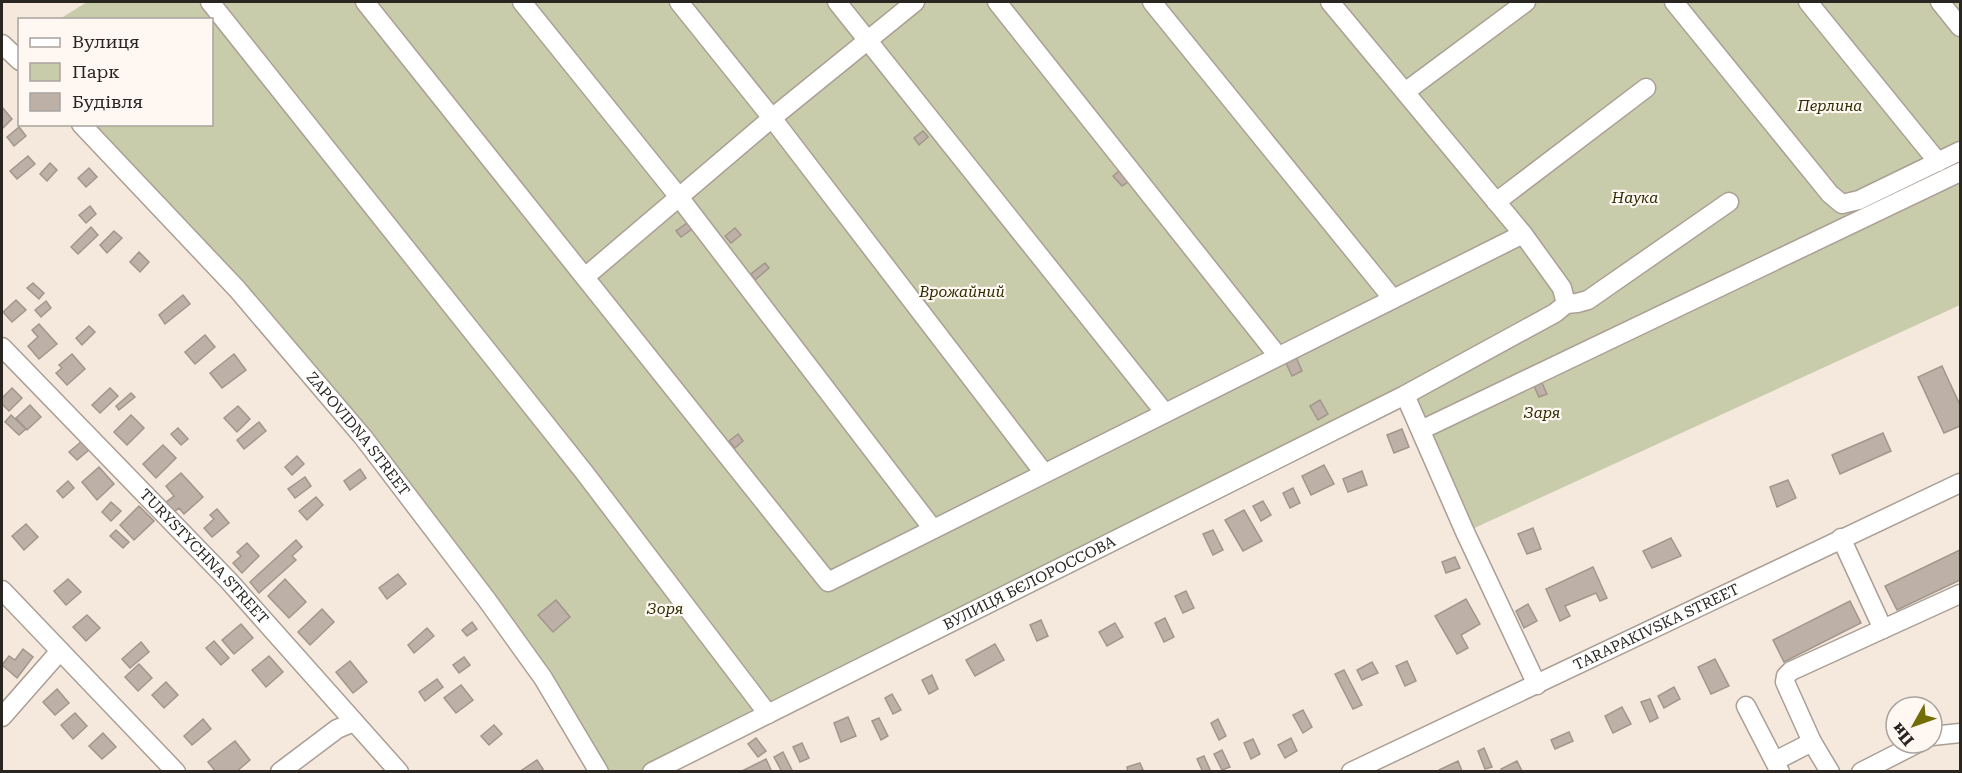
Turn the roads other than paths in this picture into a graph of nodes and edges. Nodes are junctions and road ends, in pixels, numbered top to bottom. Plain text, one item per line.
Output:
1 (210, 2) edge
2 (365, 2) edge
3 (522, 2) edge
4 (679, 2) edge
5 (837, 2) edge
6 (915, 2) edge
7 (997, 2) edge
8 (1152, 2) edge
9 (1330, 2) edge
10 (1526, 2) edge
11 (1674, 2) edge
12 (1808, 2) edge
13 (1940, 2) edge
14 (1960, 27) edge
15 (869, 41) junction
16 (2, 44) edge
17 (18, 59) edge
18 (1646, 88) dead end
19 (1405, 92) junction
20 (772, 118) junction
21 (83, 126) edge
22 (1960, 151) edge
23 (1938, 162) junction
24 (1960, 172) edge
25 (679, 197) junction
26 (1496, 202) junction
27 (1729, 202) dead end
28 (1523, 234) junction
29 (585, 277) junction
30 (1393, 299) junction
31 (1566, 304) junction
32 (2, 347) edge
33 (1278, 356) junction
34 (1405, 395) junction
35 (1165, 413) junction
36 (1421, 430) junction
37 (1044, 473) junction
38 (1958, 490) edge
39 (933, 529) junction
40 (1841, 538) junction
41 (2, 590) edge
42 (1960, 594) edge
43 (1883, 629) junction
44 (60, 651) junction
45 (1537, 685) junction
46 (1746, 706) dead end
47 (768, 714) junction
48 (2, 717) edge
49 (354, 723) junction
50 (1960, 733) edge
51 (1944, 735) edge
52 (1812, 742) junction
53 (1894, 755) edge
54 (1777, 766) edge
55 (176, 771) edge
56 (280, 771) edge
57 (399, 771) edge
58 (599, 771) edge
59 (652, 771) edge
60 (1351, 771) edge
61 (1830, 771) edge
62 (1861, 771) edge

1 - 47 street
2 - 29 street
3 - 25 street
4 - 20 street
5 - 15 street
6 - 15 street
7 - 33 street
8 - 30 street
9 - 19 street
10 - 19 street
11 - 23 street
12 - 23 street
13 - 14 street
15 - 20 street
15 - 35 street
16 - 17 street
18 - 26 street
19 - 26 street
20 - 25 street
20 - 37 street
21 - 58 street, ZAPOVIDNA STREET
22 - 23 street
24 - 36 street
25 - 29 street
25 - 39 street
26 - 28 street
27 - 31 street, ВУЛИЦЯ БЄЛОРОССОВА
28 - 30 street
28 - 31 street
29 - 39 street
30 - 33 street
31 - 34 street, ВУЛИЦЯ БЄЛОРОССОВА
32 - 49 street, TURYSTYCHNA STREET
33 - 35 street
34 - 36 street
34 - 47 street, ВУЛИЦЯ БЄЛОРОССОВА
35 - 37 street
36 - 45 street
37 - 39 street
38 - 40 street, TARAPAKIVSKA STREET
40 - 43 street
40 - 45 street, TARAPAKIVSKA STREET
41 - 44 street
42 - 43 street
43 - 52 street
44 - 48 street
44 - 55 street
45 - 60 street, TARAPAKIVSKA STREET
46 - 54 street
47 - 59 street, ВУЛИЦЯ БЄЛОРОССОВА
49 - 56 street
49 - 57 street, TURYSTYCHNA STREET
50 - 51 street
52 - 54 street
52 - 61 street
53 - 62 street

